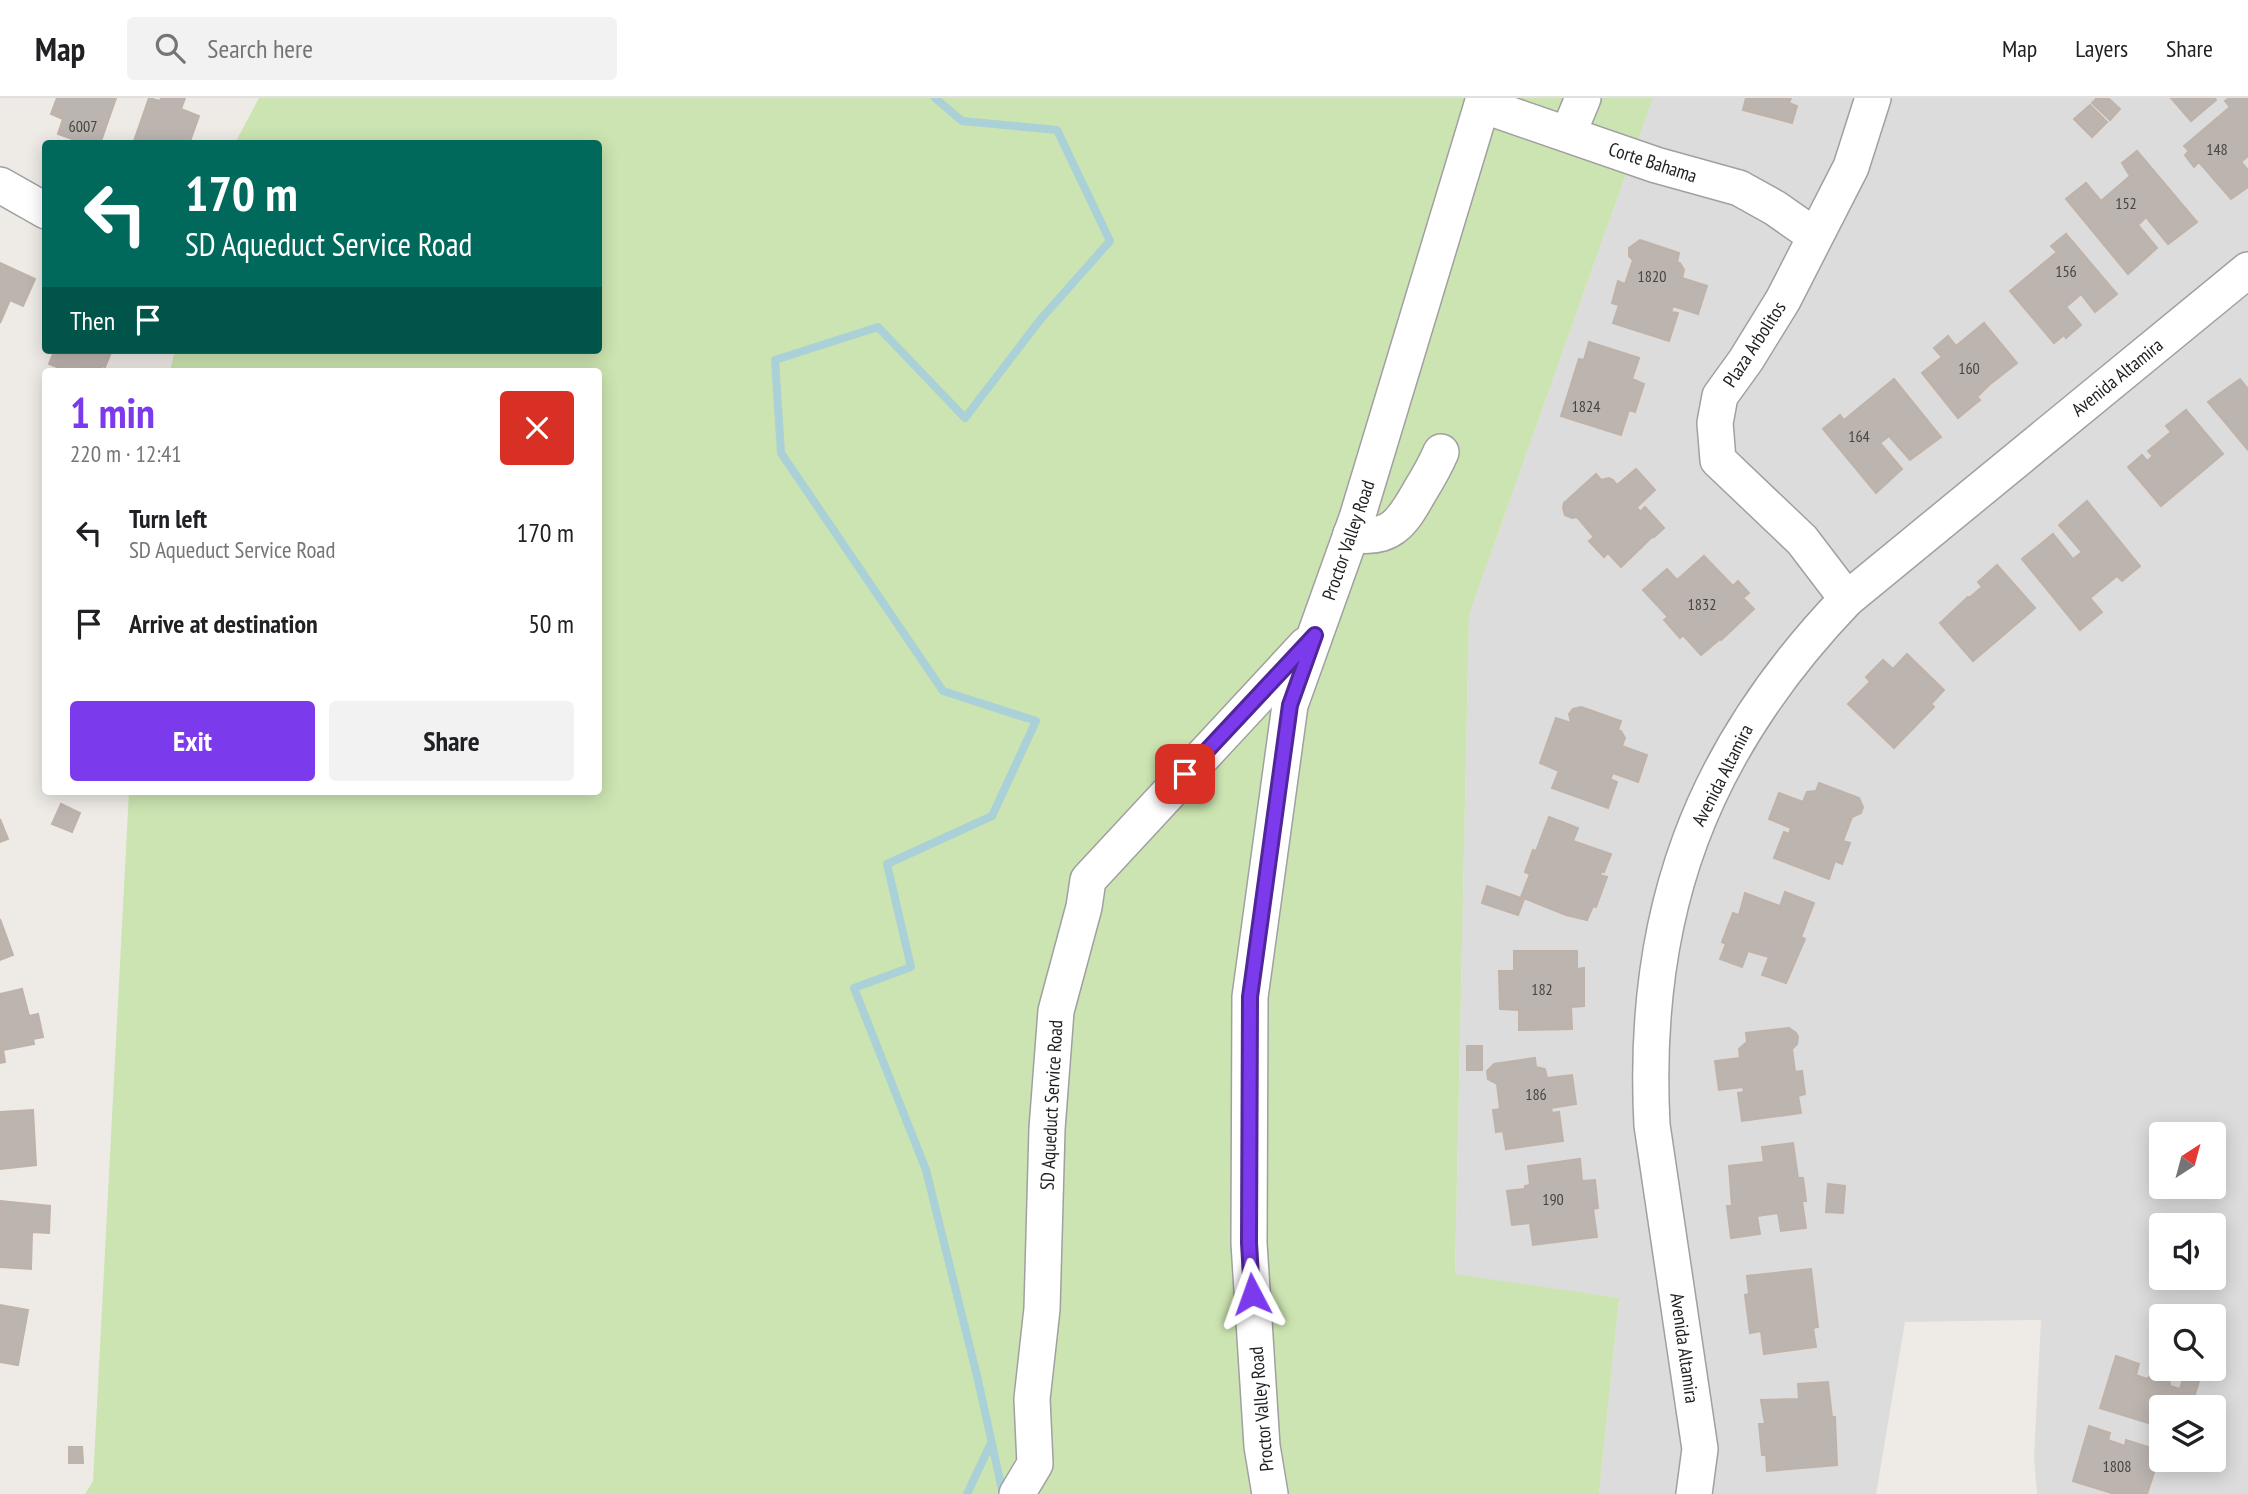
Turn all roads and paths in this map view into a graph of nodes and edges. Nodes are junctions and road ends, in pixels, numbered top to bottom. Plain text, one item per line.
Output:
1 (1583, 98) edge
2 (1873, 98) edge
3 (1483, 101) edge
4 (1568, 134) junction
5 (0, 185) edge
6 (42, 209) edge
7 (1815, 236) junction
8 (2248, 270) edge
9 (1441, 452) dead end
10 (1351, 534) junction
11 (1847, 599) junction
12 (1315, 635) junction
13 (1017, 1494) edge
14 (1270, 1494) edge
15 (1694, 1494) edge

1 - 4 street
2 - 7 street, Plaza Arbolitos
3 - 4 street, Corte Bahama
3 - 10 street, Proctor Valley Road
4 - 7 street, Corte Bahama
5 - 6 street
7 - 11 street, Plaza Arbolitos
8 - 11 street, Avenida Altamira
9 - 10 street
10 - 12 street, Proctor Valley Road
11 - 15 street, Avenida Altamira
12 - 13 street, SD Aqueduct Service Road
12 - 14 street, Proctor Valley Road

